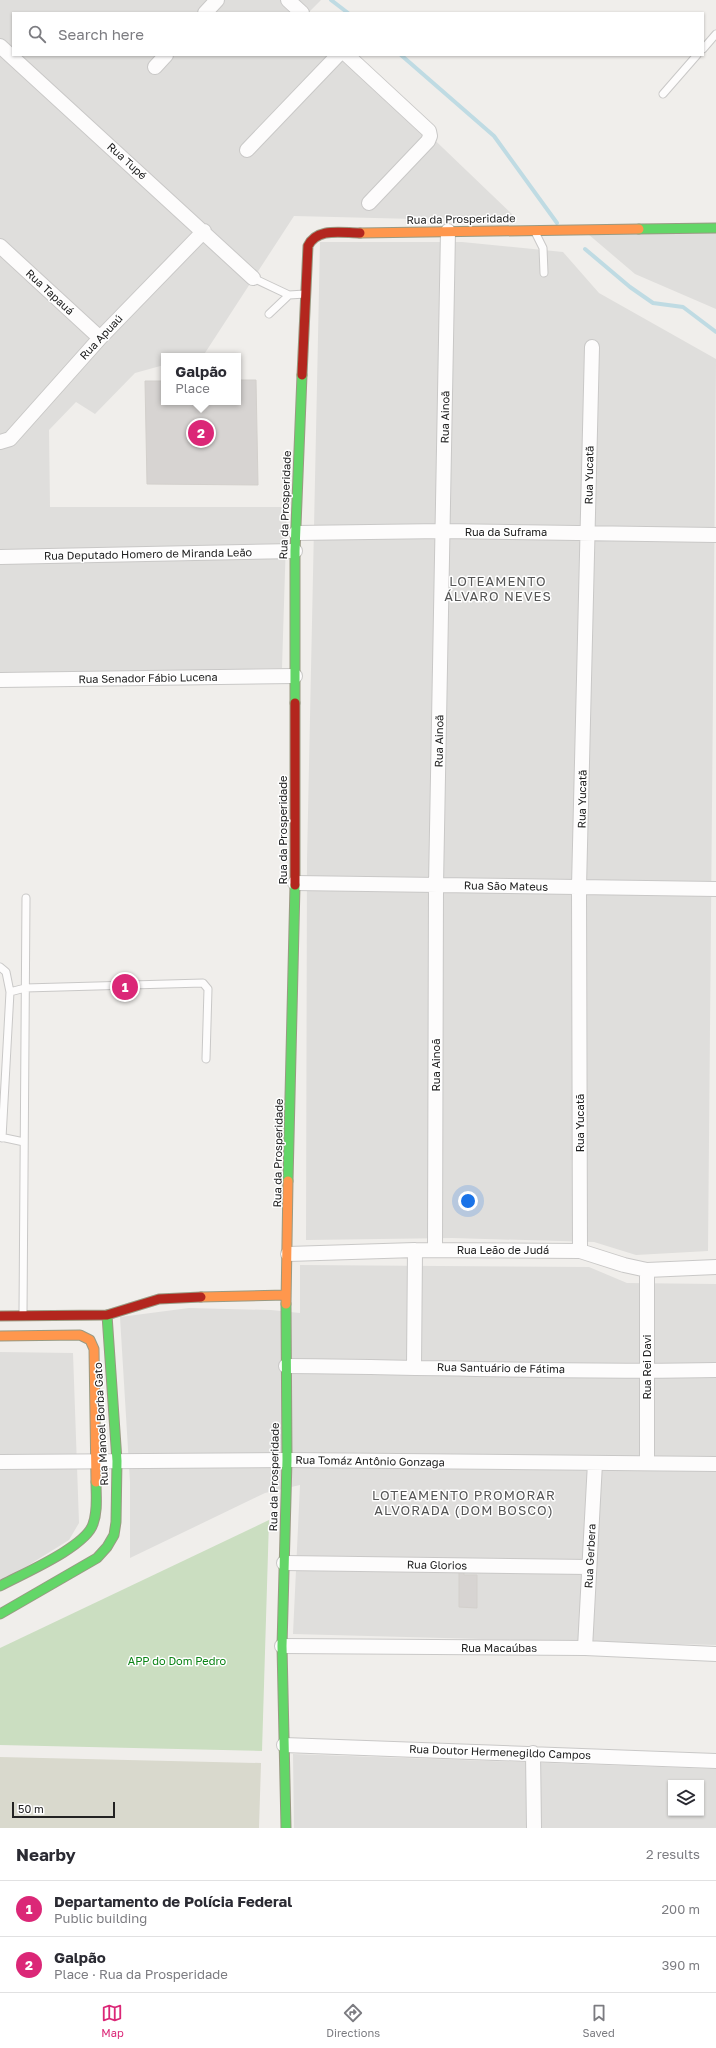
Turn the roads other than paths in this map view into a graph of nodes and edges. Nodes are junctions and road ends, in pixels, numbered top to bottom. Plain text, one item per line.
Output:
1 (217, 0) edge
2 (288, 0) edge
3 (206, 12) edge
4 (301, 12) edge
5 (716, 34) edge
6 (0, 46) edge
7 (704, 48) edge
8 (165, 56) edge
9 (337, 56) edge
10 (348, 56) edge
11 (696, 56) edge
12 (155, 67) dead end
13 (663, 94) dead end
14 (247, 150) dead end
15 (369, 203) dead end
16 (716, 228) edge
17 (538, 230) junction
18 (204, 231) junction
19 (448, 231) junction
20 (0, 246) edge
21 (544, 273) dead end
22 (253, 278) joint
23 (305, 294) junction
24 (289, 295) junction
25 (270, 314) dead end
26 (100, 338) junction
27 (592, 347) dead end
28 (0, 442) edge
29 (443, 531) junction
30 (588, 532) junction
31 (296, 533) junction
32 (716, 534) edge
33 (295, 551) junction
34 (0, 557) edge
35 (295, 676) junction
36 (0, 680) edge
37 (295, 883) junction
38 (436, 885) junction
39 (579, 887) junction
40 (716, 889) edge
41 (26, 898) dead end
42 (0, 967) edge
43 (25, 988) junction
44 (10, 992) junction
45 (206, 1059) dead end
46 (1, 1138) edge
47 (24, 1142) junction
48 (415, 1250) junction
49 (435, 1250) junction
50 (580, 1251) junction
51 (288, 1254) junction
52 (716, 1267) edge
53 (647, 1270) junction
54 (286, 1295) junction
55 (107, 1315) junction
56 (0, 1316) edge
57 (23, 1326) junction
58 (0, 1336) edge
59 (286, 1366) junction
60 (414, 1366) junction
61 (716, 1370) edge
62 (647, 1372) junction
63 (287, 1460) junction
64 (96, 1461) junction
65 (117, 1461) junction
66 (0, 1462) edge
67 (595, 1463) junction
68 (647, 1463) junction
69 (716, 1464) edge
70 (284, 1563) junction
71 (589, 1567) junction
72 (0, 1586) edge
73 (0, 1614) edge
74 (282, 1646) junction
75 (585, 1648) junction
76 (716, 1654) edge
77 (284, 1745) junction
78 (533, 1753) junction
79 (716, 1761) edge
80 (286, 1828) edge
81 (534, 1828) edge

1 - 3 street
2 - 4 street
5 - 7 lane
6 - 18 street, Rua Tupé
8 - 12 street
9 - 14 street
10 - 15 street
11 - 13 lane
16 - 17 street, Rua da Prosperidade
17 - 19 street, Rua da Prosperidade
17 - 21 lane
18 - 22 street, Rua Tupé
18 - 26 street, Rua Apuaú
19 - 23 street, Rua da Prosperidade
19 - 29 street, Rua Ainoã
20 - 26 street, Rua Tapauá
22 - 24 lane
23 - 24 lane
23 - 31 street, Rua da Prosperidade
24 - 25 lane
26 - 28 street, Rua Apuaú
27 - 30 street, Rua Yucatã
29 - 30 street, Rua da Suframa
29 - 31 street, Rua da Suframa
29 - 38 street, Rua Ainoã
30 - 32 street, Rua da Suframa
30 - 39 street, Rua Yucatã
31 - 33 street, Rua da Prosperidade
33 - 34 street, Rua Deputado Homero de Miranda Leão
33 - 35 street, Rua da Prosperidade
35 - 36 street, Rua Senador Fábio Lucena
35 - 37 street, Rua da Prosperidade
37 - 38 street, Rua São Mateus
37 - 51 street, Rua da Prosperidade
38 - 39 street, Rua São Mateus
38 - 49 street, Rua Ainoã
39 - 40 street, Rua São Mateus
39 - 50 street, Rua Yucatã
41 - 43 lane
42 - 44 lane
43 - 44 lane
43 - 45 lane
43 - 47 lane
44 - 46 lane
46 - 47 lane
47 - 57 lane
48 - 49 street, Rua Leão de Judá
48 - 51 street, Rua Leão de Judá
48 - 60 street
49 - 50 street, Rua Leão de Judá
50 - 53 street, Rua Leão de Judá
51 - 54 street, Rua da Prosperidade
52 - 53 street, Rua Leão de Judá
53 - 62 street, Rua Rei Davi
54 - 55 street
54 - 59 street, Rua da Prosperidade
55 - 57 street
55 - 65 street, Rua Manoel Borba Gato
56 - 57 street
57 - 58 street
57 - 64 street, Rua Manoel Borba Gato
59 - 60 street, Rua Santuário de Fátima
59 - 63 street, Rua da Prosperidade
60 - 62 street, Rua Santuário de Fátima
61 - 62 street, Rua Santuário de Fátima
62 - 68 street, Rua Rei Davi
63 - 65 street, Rua Tomáz Antônio Gonzaga
63 - 67 street, Rua Tomáz Antônio Gonzaga
63 - 70 street, Rua da Prosperidade
64 - 65 street, Rua Tomáz Antônio Gonzaga
64 - 66 street, Rua Tomáz Antônio Gonzaga
64 - 72 street, Rua Manoel Borba Gato
65 - 73 street, Rua Manoel Borba Gato
67 - 68 street, Rua Tomáz Antônio Gonzaga
67 - 71 street, Rua Gerbera
68 - 69 street, Rua Tomáz Antônio Gonzaga
70 - 71 street, Rua Glorios
70 - 74 street, Rua da Prosperidade
71 - 75 street, Rua Gerbera
74 - 75 street, Rua Macaúbas
74 - 77 street, Rua da Prosperidade
75 - 76 street, Rua Macaúbas
77 - 78 street, Rua Doutor Hermenegildo Campos
77 - 80 street, Rua da Prosperidade
78 - 79 street, Rua Doutor Hermenegildo Campos
78 - 81 street

